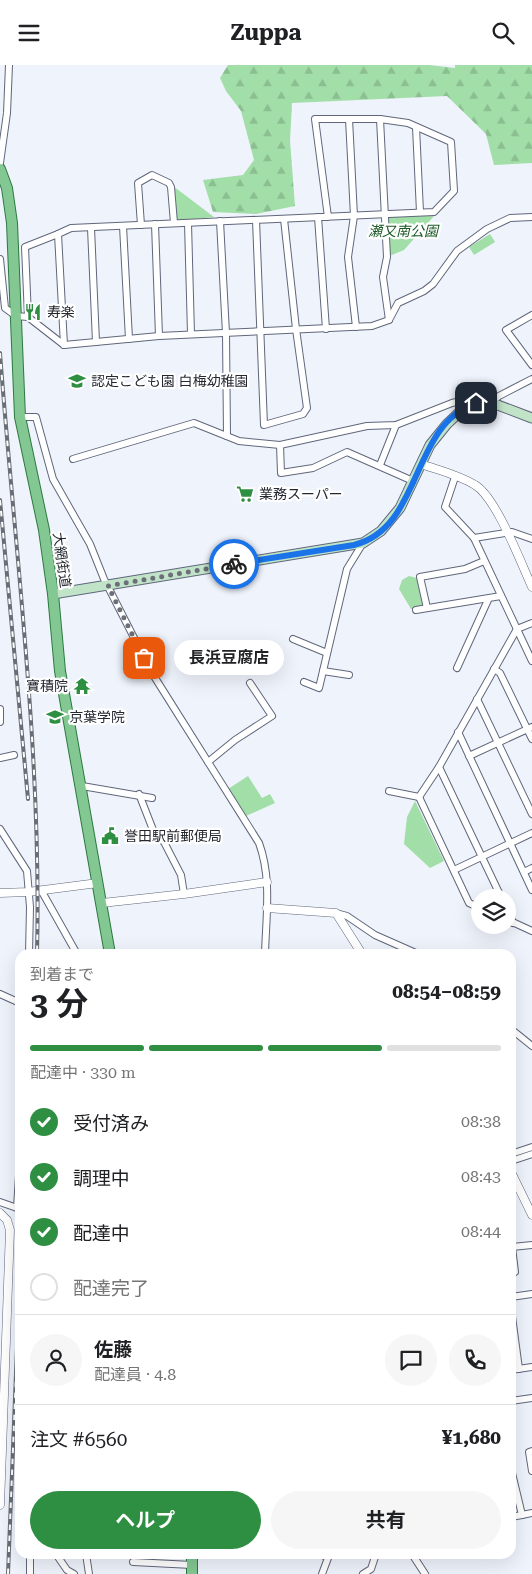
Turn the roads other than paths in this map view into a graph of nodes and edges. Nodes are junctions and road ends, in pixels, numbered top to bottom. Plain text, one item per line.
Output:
1 (9, 65) edge
2 (349, 119) junction
3 (380, 119) junction
4 (416, 127) junction
5 (0, 163) edge
6 (0, 169) edge
7 (420, 212) junction
8 (386, 214) junction
9 (354, 216) junction
10 (318, 217) junction
11 (328, 217) junction
12 (532, 217) edge
13 (284, 219) junction
14 (256, 220) junction
15 (220, 221) junction
16 (174, 223) junction
17 (188, 223) junction
18 (155, 224) junction
19 (141, 225) junction
20 (123, 226) junction
21 (91, 227) junction
22 (58, 234) junction
23 (0, 259) edge
24 (532, 315) edge
25 (16, 317) junction
26 (28, 317) junction
27 (389, 320) junction
28 (356, 327) junction
29 (296, 329) junction
30 (326, 329) junction
31 (260, 330) junction
32 (226, 333) junction
33 (191, 334) junction
34 (159, 336) junction
35 (129, 339) junction
36 (96, 341) junction
37 (64, 345) junction
38 (532, 365) edge
39 (532, 379) edge
40 (492, 402) junction
41 (476, 403) junction
42 (20, 417) junction
43 (532, 418) edge
44 (396, 425) junction
45 (227, 436) junction
46 (280, 445) junction
47 (73, 459) dead end
48 (421, 464) junction
49 (380, 465) junction
50 (455, 477) junction
51 (413, 481) junction
52 (507, 533) junction
53 (474, 539) junction
54 (532, 539) edge
55 (363, 543) junction
56 (484, 561) junction
57 (108, 586) junction
58 (532, 587) edge
59 (54, 594) junction
60 (501, 596) junction
61 (488, 600) junction
62 (427, 608) junction
63 (416, 610) dead end
64 (532, 623) edge
65 (517, 629) junction
66 (293, 639) dead end
67 (327, 653) junction
68 (532, 661) edge
69 (457, 668) dead end
70 (494, 669) junction
71 (323, 671) junction
72 (349, 675) dead end
73 (304, 682) dead end
74 (250, 683) dead end
75 (476, 699) junction
76 (0, 709) edge
77 (0, 722) edge
78 (530, 728) edge
79 (458, 732) junction
80 (532, 739) edge
81 (498, 743) junction
82 (14, 755) dead end
83 (469, 756) junction
84 (0, 758) edge
85 (208, 762) junction
86 (439, 767) junction
87 (82, 786) junction
88 (390, 791) dead end
89 (139, 795) junction
90 (419, 797) junction
91 (152, 798) dead end
92 (532, 814) edge
93 (0, 829) edge
94 (532, 833) edge
95 (510, 843) junction
96 (482, 857) junction
97 (532, 868) edge
98 (454, 870) junction
99 (524, 872) junction
100 (267, 882) junction
101 (98, 883) junction
102 (497, 889) edge
103 (41, 890) junction
104 (532, 890) edge
105 (28, 892) junction
106 (0, 893) edge
107 (184, 894) junction
108 (102, 903) junction
109 (471, 904) edge
110 (267, 908) junction
111 (336, 913) junction
112 (516, 924) edge
113 (532, 931) edge
114 (29, 949) edge
115 (74, 949) edge
116 (109, 949) edge
117 (265, 949) edge
118 (359, 949) edge
119 (407, 949) edge
120 (0, 994) edge
121 (15, 1001) edge
122 (516, 1033) edge
123 (532, 1046) edge
124 (532, 1147) edge
125 (516, 1152) edge
126 (532, 1154) edge
127 (516, 1159) edge
128 (516, 1182) edge
129 (0, 1203) edge
130 (15, 1207) edge
131 (0, 1213) edge
132 (532, 1215) edge
133 (532, 1245) edge
134 (516, 1247) edge
135 (532, 1294) edge
136 (516, 1296) edge
137 (516, 1342) edge
138 (532, 1367) edge
139 (516, 1369) edge
140 (520, 1369) junction
141 (532, 1398) edge
142 (516, 1400) edge
143 (532, 1451) edge
144 (532, 1471) edge
145 (516, 1490) edge
146 (0, 1505) edge
147 (532, 1513) edge
148 (522, 1515) junction
149 (516, 1516) edge
150 (30, 1559) edge
151 (59, 1559) edge
152 (87, 1559) edge
153 (328, 1559) edge
154 (374, 1559) edge
155 (415, 1559) edge
156 (192, 1560) edge
157 (133, 1562) dead end
158 (66, 1572) edge
159 (30, 1574) edge
160 (74, 1574) edge
161 (89, 1574) edge
162 (322, 1574) edge
163 (363, 1574) edge
164 (425, 1574) edge

1 - 5 street
2 - 3 street
2 - 9 street
2 - 11 street
3 - 4 street
3 - 8 street
4 - 7 street
4 - 7 street
6 - 25 main road, 大網街道
7 - 8 street
8 - 9 street
8 - 27 street
9 - 11 street
9 - 28 street
10 - 11 street
10 - 13 street
10 - 30 street
12 - 27 street
13 - 14 street
13 - 29 street
14 - 15 street
14 - 31 street
15 - 17 street
15 - 32 street
16 - 17 street
16 - 18 street
16 - 19 street
17 - 33 street
18 - 19 street
18 - 34 street
19 - 20 street
20 - 21 street
20 - 35 street
21 - 22 street
21 - 36 street
22 - 26 street
22 - 37 street
23 - 25 street
24 - 38 street
25 - 26 street
25 - 42 main road, 大網街道
26 - 37 street
27 - 28 street
28 - 30 street
29 - 30 street
29 - 31 street
29 - 31 street
31 - 32 street
32 - 33 street
32 - 45 street
33 - 34 street
34 - 35 street
35 - 36 street
36 - 37 street
39 - 40 street
40 - 41 main road
40 - 43 main road
41 - 44 street
41 - 48 main road
42 - 57 street
42 - 59 main road, 大網街道
44 - 46 street
44 - 49 street
45 - 46 street
45 - 47 street
46 - 49 street
48 - 50 street
48 - 51 main road
49 - 51 street
50 - 52 street
50 - 53 street
51 - 55 main road
52 - 53 street
52 - 54 street
52 - 58 street
53 - 56 street
55 - 57 main road
55 - 67 street
56 - 60 street
56 - 62 street
57 - 59 main road
57 - 85 street
59 - 87 main road, 大網街道
60 - 61 street
60 - 65 street
61 - 62 street
61 - 69 street
62 - 63 street
64 - 65 street
65 - 68 street
65 - 70 street
66 - 67 street
67 - 71 street
70 - 75 street
70 - 78 street
71 - 72 street
71 - 73 street
74 - 85 street
75 - 79 street
75 - 81 street
76 - 77 street
78 - 80 street
78 - 81 street
79 - 83 street
79 - 86 street
81 - 83 street
81 - 92 street
82 - 84 street
83 - 95 street
85 - 100 street
86 - 90 street
86 - 96 street
87 - 89 street
87 - 101 main road, 大網街道
88 - 90 street
89 - 91 street
89 - 107 street
90 - 98 street
93 - 105 street
94 - 95 street
95 - 96 street
95 - 99 street
96 - 98 street
96 - 102 street
97 - 99 street
98 - 109 street
99 - 104 street
100 - 107 street
100 - 110 street
101 - 103 street
101 - 108 main road, 大網街道
103 - 105 street
103 - 115 street
105 - 106 street
105 - 114 street
107 - 108 street
108 - 116 main road, 大網街道
110 - 111 street
110 - 117 street
111 - 118 street
111 - 119 street
112 - 113 street
120 - 121 street
122 - 123 street
124 - 125 street
126 - 127 street
128 - 132 street
129 - 130 street
131 - 146 street
133 - 134 street
135 - 136 street
137 - 140 street
138 - 140 street
139 - 140 street
141 - 142 street
143 - 144 street
145 - 148 street
147 - 148 street
148 - 149 street
150 - 159 street
151 - 158 street
152 - 161 street
153 - 162 street
154 - 163 street
155 - 164 street
156 - 157 street
158 - 160 street

